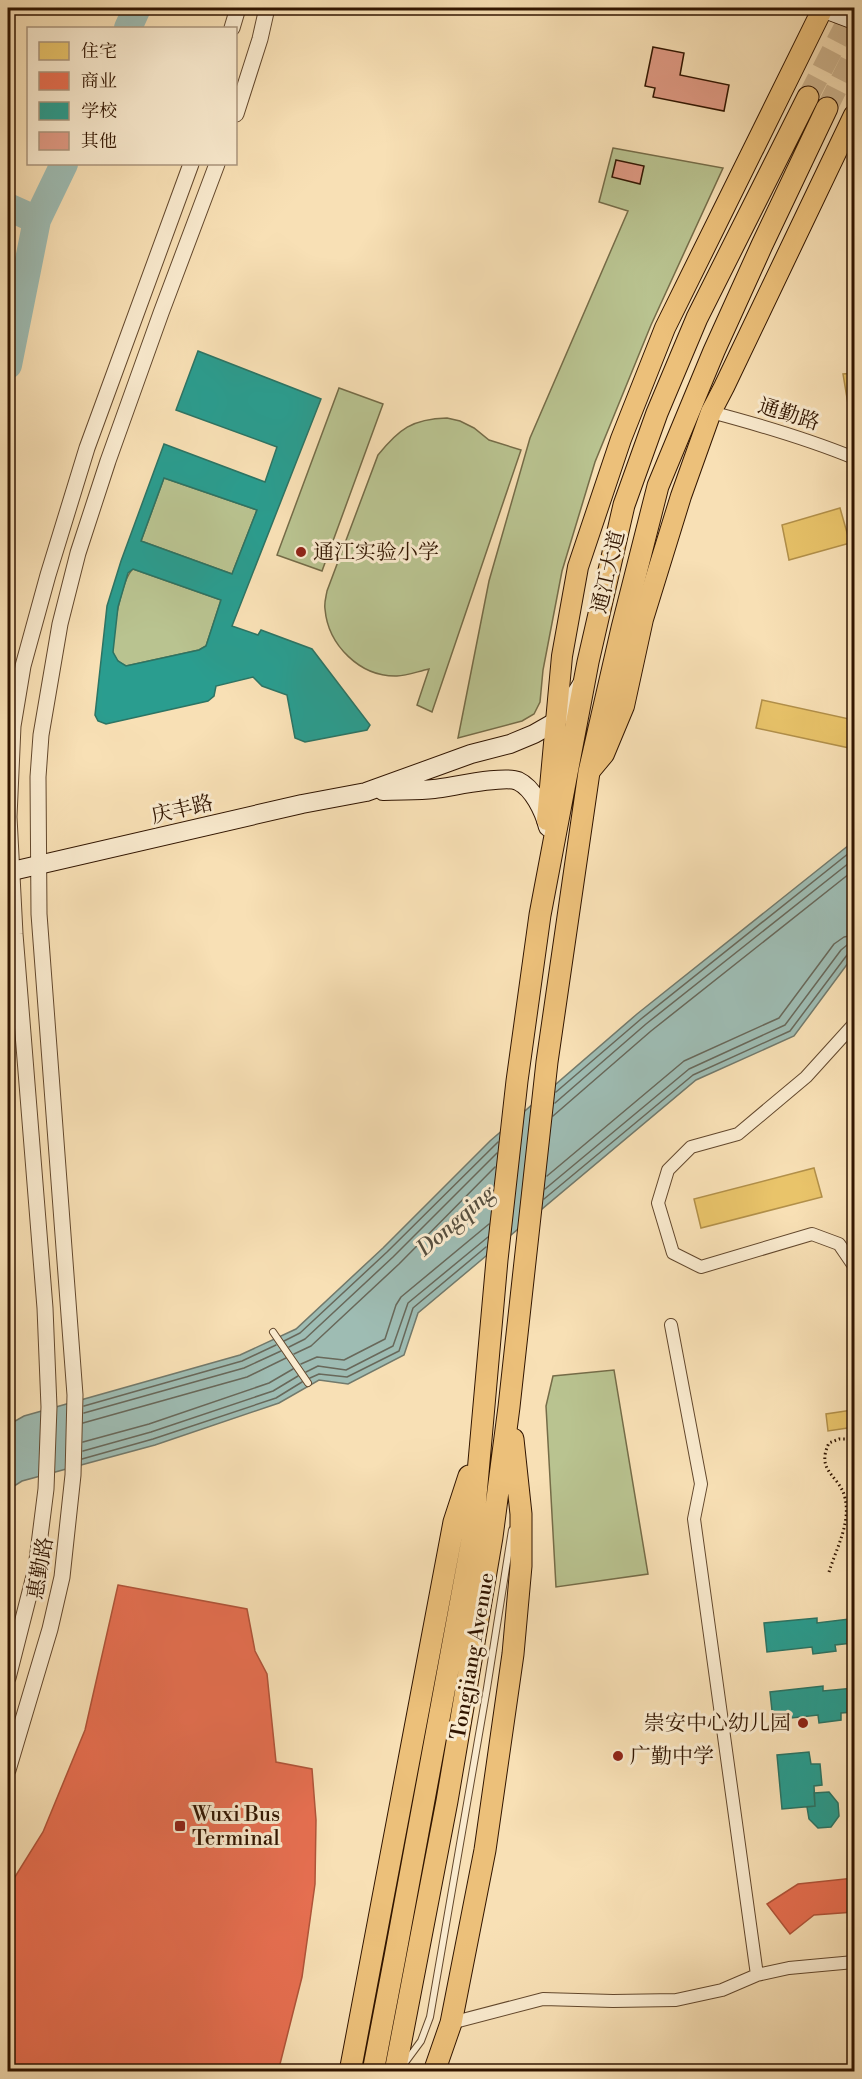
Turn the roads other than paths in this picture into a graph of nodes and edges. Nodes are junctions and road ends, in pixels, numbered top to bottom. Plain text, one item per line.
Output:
1 (237, 8) edge
2 (267, 8) edge
3 (823, 8) edge
4 (855, 20) edge
5 (232, 27) edge
6 (808, 97) tunnel mouth
7 (827, 108) tunnel mouth
8 (237, 111) edge
9 (855, 115) edge
10 (191, 165) edge
11 (217, 165) edge
12 (711, 412) junction
13 (855, 458) edge
14 (585, 679) junction
15 (555, 722) junction
16 (589, 772) junction
17 (366, 792) junction
18 (547, 819) junction
19 (553, 845) junction
20 (39, 866) junction
21 (10, 872) edge
22 (855, 1024) edge
23 (527, 1237) joint
24 (497, 1260) joint
25 (855, 1266) edge
26 (671, 1325) dead end
27 (273, 1332) dead end
28 (308, 1383) dead end
29 (509, 1407) junction
30 (481, 1438) junction
31 (519, 1491) junction
32 (8, 1678) edge
33 (8, 1770) edge
34 (855, 1962) edge
35 (757, 1975) junction
36 (451, 2023) junction
37 (350, 2072) edge
38 (373, 2072) edge
39 (395, 2072) edge
40 (434, 2072) edge

1 - 5 street
2 - 8 street
3 - 4 main road
3 - 15 main road
6 - 14 highway, 通江大道
7 - 16 highway, 通江大道
9 - 12 main road
10 - 21 street, 惠勤路
11 - 20 street, 惠勤路
12 - 13 street, 通勤路
12 - 16 main road
14 - 15 main road
14 - 19 highway, 通江大道
15 - 17 main road
15 - 18 main road
16 - 23 highway, 通江大道
17 - 18 main road
17 - 20 main road, 庆丰路
18 - 19 main road
19 - 24 highway, 通江大道
20 - 21 main road, 庆丰路
20 - 33 street, 惠勤路
21 - 32 street, 惠勤路
22 - 25 street
23 - 29 highway, Tongjiang Avenue
24 - 30 highway, Tongjiang Avenue
26 - 35 street
27 - 28 lane
29 - 31 highway
29 - 39 highway, Tongjiang Avenue
30 - 37 highway
30 - 38 highway, Tongjiang Avenue
31 - 36 highway
31 - 39 lane
34 - 35 street
35 - 36 street
36 - 40 highway

